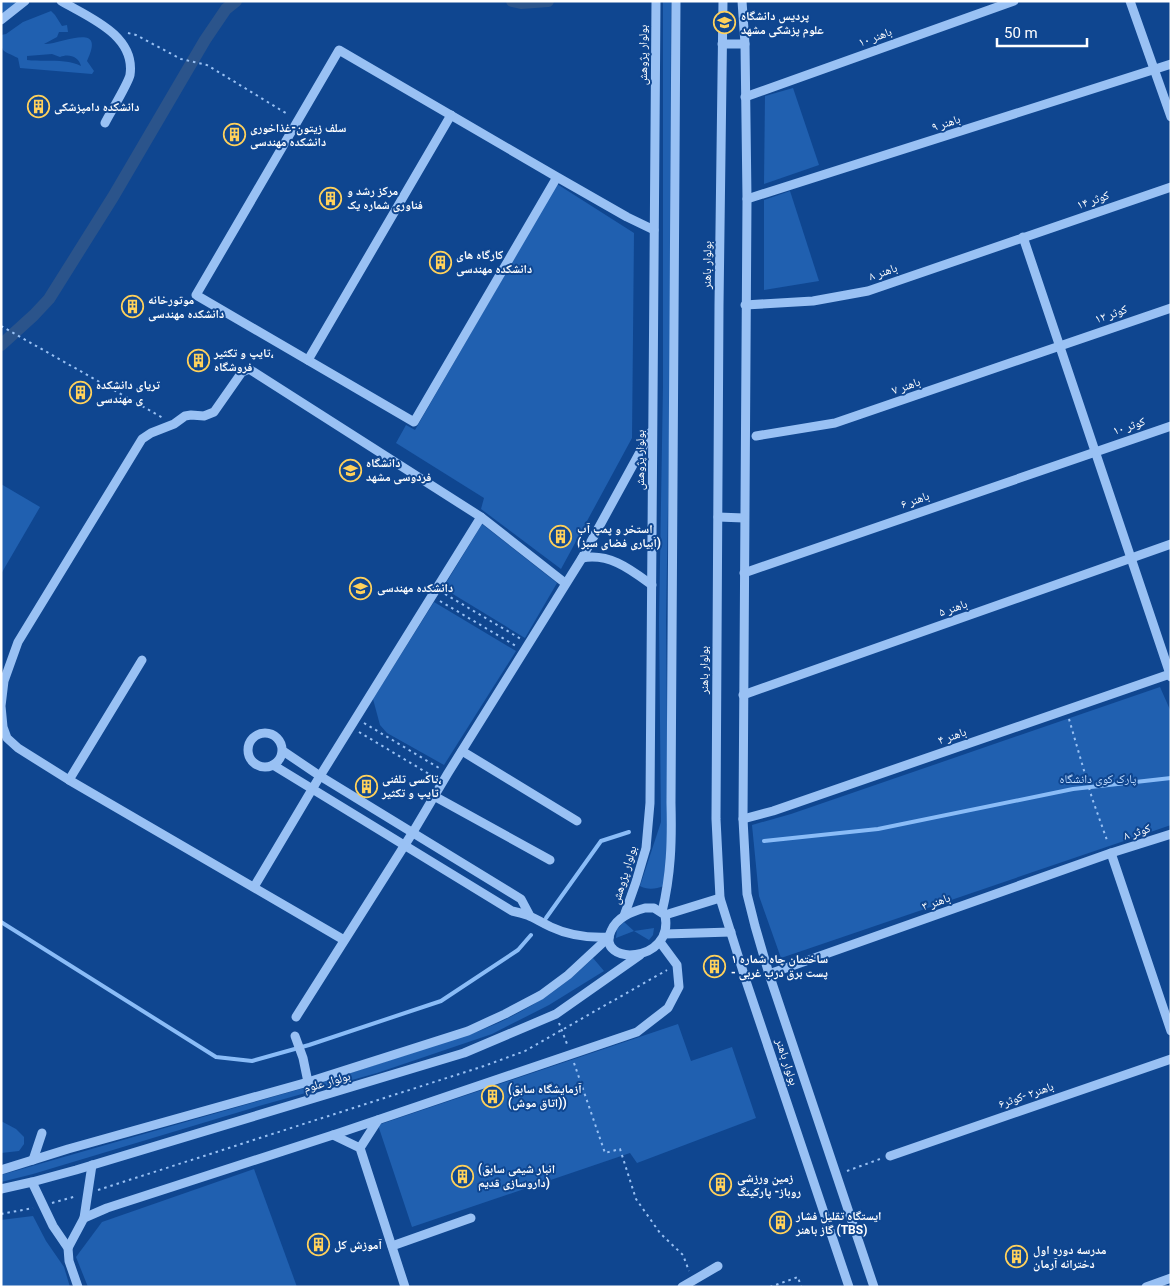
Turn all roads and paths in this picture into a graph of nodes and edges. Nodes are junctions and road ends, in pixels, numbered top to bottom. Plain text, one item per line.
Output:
1 (25, 1) edge
2 (61, 1) edge
3 (656, 1) edge
4 (676, 1) edge
5 (723, 1) edge
6 (742, 1) edge
7 (1014, 1) edge
8 (1130, 1) edge
9 (1, 20) edge
10 (128, 33) dead end
11 (722, 44) junction
12 (745, 44) junction
13 (1171, 64) edge
14 (1154, 70) junction
15 (745, 97) junction
16 (451, 115) junction
17 (1171, 116) edge
18 (298, 120) junction
19 (105, 123) dead end
20 (557, 178) junction
21 (1171, 187) edge
22 (747, 199) junction
23 (654, 230) junction
24 (1023, 236) junction
25 (745, 305) junction
26 (1171, 308) edge
27 (2, 327) edge
28 (1060, 345) junction
29 (308, 360) junction
30 (174, 424) junction
31 (1171, 426) edge
32 (653, 430) junction
33 (756, 436) dead end
34 (1095, 451) junction
35 (481, 516) junction
36 (718, 517) junction
37 (744, 518) junction
38 (1171, 544) edge
39 (582, 558) junction
40 (1131, 558) junction
41 (744, 574) junction
42 (565, 583) junction
43 (652, 585) junction
44 (434, 593) junction
45 (527, 647) junction
46 (142, 660) dead end
47 (1169, 663) edge
48 (1170, 676) edge
49 (743, 695) junction
50 (1066, 710) junction
51 (357, 718) junction
52 (352, 727) junction
53 (283, 751) junction
54 (462, 751) junction
55 (273, 765) junction
56 (448, 773) junction
57 (320, 776) junction
58 (69, 780) junction
59 (443, 782) junction
60 (312, 789) junction
61 (434, 796) junction
62 (742, 819) junction
63 (577, 822) dead end
64 (413, 832) junction
65 (1171, 834) edge
66 (404, 845) junction
67 (1111, 853) junction
68 (550, 860) dead end
69 (254, 887) junction
70 (720, 898) junction
71 (664, 913) junction
72 (529, 914) junction
73 (624, 916) junction
74 (731, 932) junction
75 (608, 937) junction
76 (662, 938) junction
77 (344, 940) junction
78 (640, 955) junction
79 (677, 965) junction
80 (769, 974) junction
81 (556, 1014) junction
82 (296, 1017) dead end
83 (562, 1031) junction
84 (1171, 1031) edge
85 (295, 1036) dead end
86 (571, 1055) junction
87 (1171, 1059) edge
88 (308, 1082) junction
89 (378, 1120) junction
90 (42, 1133) dead end
91 (333, 1135) junction
92 (360, 1148) junction
93 (890, 1156) joint
94 (34, 1160) junction
95 (92, 1165) junction
96 (1, 1170) edge
97 (836, 1174) junction
98 (32, 1182) junction
99 (1, 1189) edge
100 (87, 1193) junction
101 (43, 1206) junction
102 (1, 1214) edge
103 (84, 1218) junction
104 (471, 1218) dead end
105 (392, 1246) junction
106 (68, 1248) junction
107 (718, 1266) dead end
108 (1171, 1278) edge
109 (693, 1281) junction
110 (78, 1287) edge
111 (405, 1287) edge
112 (682, 1287) edge
113 (770, 1287) edge
114 (801, 1287) edge
115 (849, 1287) edge
116 (874, 1287) edge
117 (1146, 1287) edge

1 - 9 street
2 - 19 street
3 - 23 street, بولوار پژوهش
4 - 71 street
5 - 11 street, بولوار باهنر
6 - 12 street, بولوار باهنر
7 - 15 street, باهنر ۱۰
8 - 14 street
10 - 18 path
11 - 12 street
11 - 36 street, بولوار باهنر
12 - 15 street, بولوار باهنر
13 - 14 street, باهنر ۹
14 - 17 street
14 - 22 street, باهنر ۹
15 - 22 street, بولوار باهنر
16 - 18 street
16 - 20 street
16 - 29 street
18 - 29 street
20 - 23 street
20 - 29 street
21 - 24 street, کوثر ۱۴
22 - 25 street, بولوار باهنر
23 - 32 street, بولوار پژوهش
24 - 25 street, باهنر ۸
24 - 28 street
25 - 37 street, بولوار باهنر
26 - 28 street, کوثر ۱۲
27 - 30 path
28 - 33 street, باهنر ۷
28 - 34 street
30 - 35 street
30 - 58 street
31 - 34 street, کوثر ۱۰
32 - 39 street
32 - 43 street, بولوار پژوهش
34 - 40 street
34 - 41 street, باهنر ۶
35 - 42 street
35 - 44 street
36 - 37 street
36 - 70 street, بولوار باهنر
37 - 41 street, بولوار باهنر
38 - 40 street, باهنر ۵
39 - 42 street
39 - 43 street
40 - 47 street
40 - 49 street, باهنر ۵
41 - 49 street, بولوار باهنر
42 - 45 street
43 - 73 street, بولوار پژوهش
44 - 45 path
44 - 45 path
44 - 51 street
45 - 54 street
46 - 58 street
47 - 48 street
48 - 50 street, باهنر ۴
49 - 62 street, بولوار باهنر
50 - 62 street, باهنر ۴
50 - 67 path
51 - 52 street
51 - 56 path
52 - 57 street
52 - 59 path
53 - 55 street
53 - 55 street
53 - 57 street
54 - 56 street
54 - 63 street
55 - 60 street
56 - 59 street
57 - 60 street
57 - 64 street
58 - 69 street
59 - 61 street
60 - 66 street
60 - 69 street
61 - 64 street
61 - 68 street
62 - 80 street, بولوار باهنر
64 - 66 street
64 - 72 street
65 - 67 street, کوثر ۸
66 - 72 street
66 - 77 street
67 - 80 street, باهنر ۳
67 - 84 street
69 - 77 street
70 - 71 street
70 - 74 street, بولوار باهنر
71 - 73 street
71 - 76 street
72 - 75 street
73 - 75 street
74 - 76 street
74 - 115 street, بولوار باهنر
75 - 78 street
75 - 88 street, بولوار علوم
76 - 78 street
76 - 79 street
77 - 82 street
78 - 81 street, بولوار علوم
79 - 83 path
79 - 86 street
80 - 97 street, بولوار باهنر
81 - 83 path
81 - 95 street, بولوار علوم
83 - 86 path
83 - 100 path
85 - 88 street
86 - 89 street
86 - 109 path
87 - 93 street, باهنر۲ -کوثر۶
88 - 94 street, بولوار علوم
89 - 91 street
89 - 92 street
90 - 94 street
91 - 92 street
91 - 103 street
92 - 105 street
93 - 97 path
94 - 96 street, بولوار علوم
95 - 98 street, بولوار علوم
95 - 100 street
97 - 116 street, بولوار باهنر
98 - 99 street, بولوار علوم
98 - 101 street
100 - 101 path
100 - 103 street
101 - 102 path
101 - 106 street
103 - 106 street
104 - 105 street
105 - 111 street
106 - 110 street
107 - 109 street
108 - 117 street
109 - 112 street
113 - 114 path

